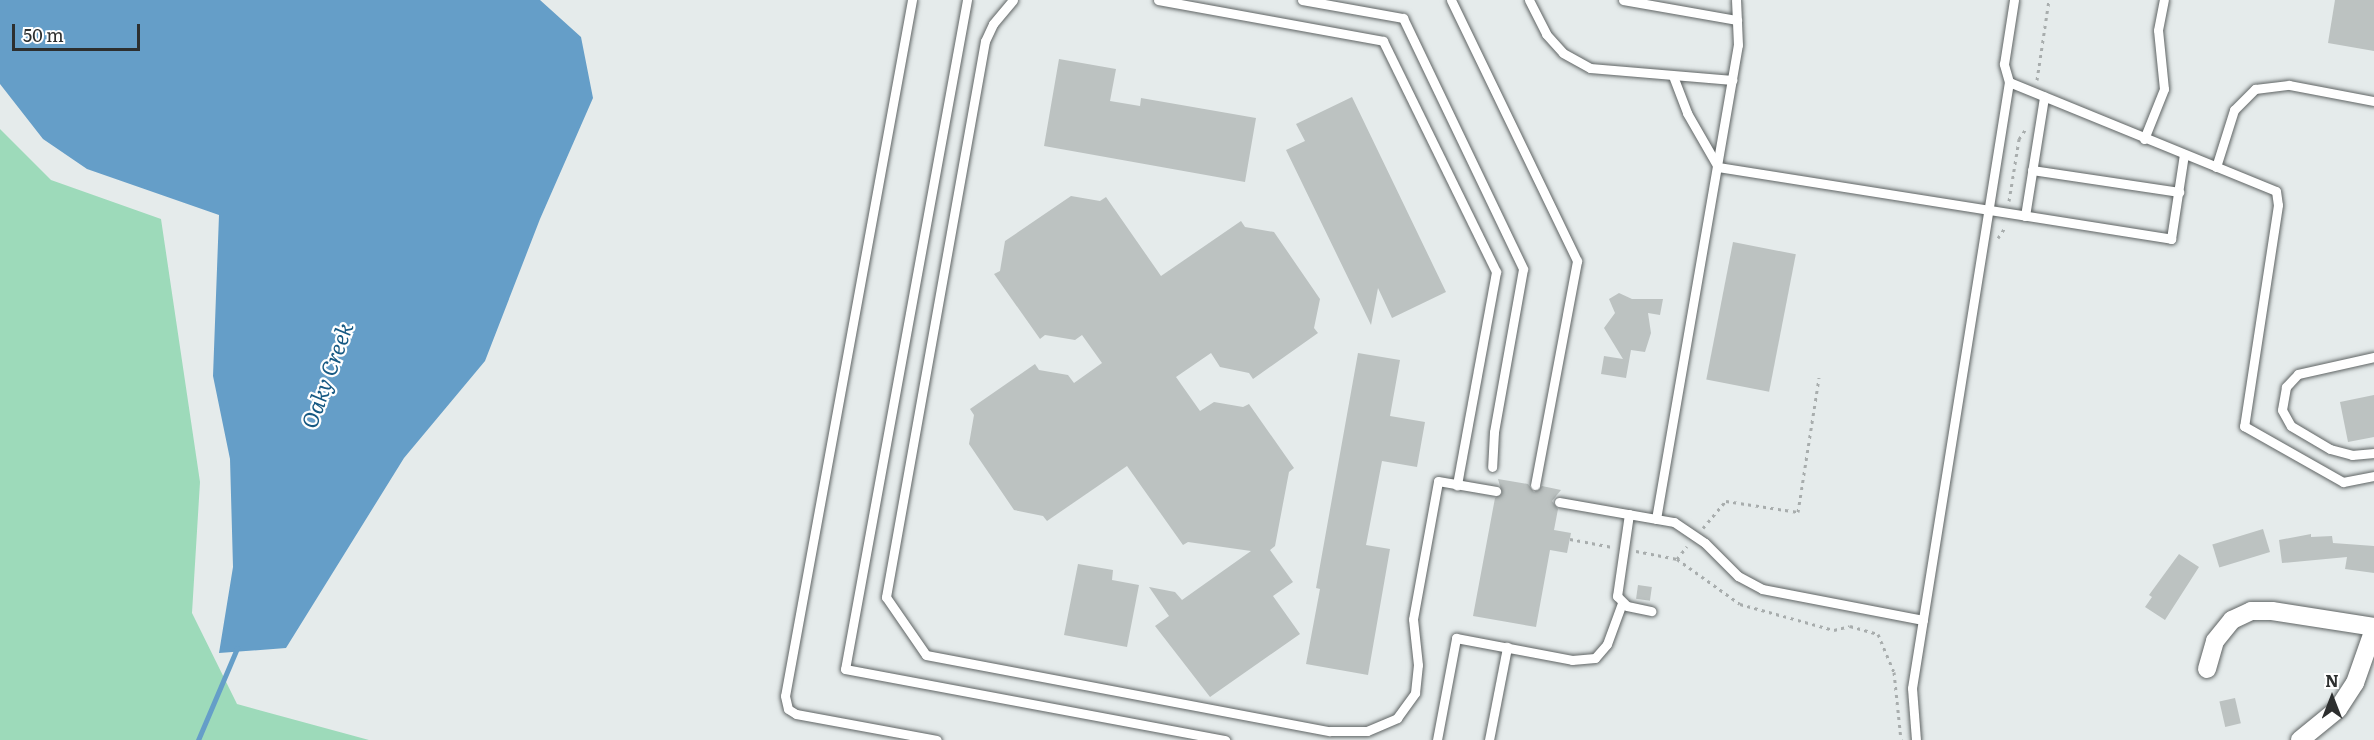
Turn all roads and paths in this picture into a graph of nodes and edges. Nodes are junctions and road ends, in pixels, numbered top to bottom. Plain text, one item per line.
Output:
1 (912, 0) edge
2 (967, 0) edge
3 (1013, 0) edge
4 (1158, 0) edge
5 (1302, 0) edge
6 (1451, 0) edge
7 (1529, 0) edge
8 (1623, 0) edge
9 (1736, 0) edge
10 (2014, 0) edge
11 (2049, 0) edge
12 (2164, 0) edge
13 (1737, 20) junction
14 (1672, 76) junction
15 (1732, 80) junction
16 (2009, 82) junction
17 (2034, 92) junction
18 (2044, 97) junction
19 (2374, 102) edge
20 (2028, 120) dead end
21 (2144, 139) junction
22 (2184, 154) junction
23 (1718, 167) junction
24 (2216, 167) junction
25 (2032, 170) junction
26 (2179, 192) junction
27 (1989, 210) junction
28 (2008, 213) junction
29 (2025, 216) junction
30 (1996, 250) dead end
31 (2374, 357) edge
32 (1819, 378) dead end
33 (2374, 453) edge
34 (1492, 467) dead end
35 (2374, 476) edge
36 (1456, 485) junction
37 (1535, 485) dead end
38 (1496, 491) dead end
39 (1559, 502) dead end
40 (1629, 514) junction
41 (1656, 519) junction
42 (1696, 536) junction
43 (1570, 539) dead end
44 (1622, 549) junction
45 (1677, 559) junction
46 (1622, 603) junction
47 (1651, 611) dead end
48 (1923, 620) junction
49 (2374, 628) edge
50 (1507, 647) junction
51 (2207, 669) dead end
52 (1897, 686) junction
53 (1912, 688) junction
54 (937, 740) edge
55 (1225, 740) edge
56 (1437, 740) edge
57 (1489, 740) edge
58 (1901, 740) edge
59 (1916, 740) edge
60 (2300, 740) edge

1 - 54 lane
2 - 55 lane
3 - 36 lane
4 - 36 lane
5 - 34 lane
6 - 37 lane
7 - 14 lane
8 - 13 lane
9 - 13 lane
10 - 16 lane
11 - 17 path
12 - 21 lane
13 - 15 lane
14 - 15 lane
14 - 23 lane
15 - 23 lane
16 - 17 lane
16 - 27 lane
17 - 18 lane
18 - 21 lane
18 - 25 lane
19 - 24 lane
20 - 28 path
21 - 22 lane
22 - 24 lane
22 - 26 lane
23 - 27 lane
23 - 41 lane
24 - 35 lane
25 - 26 lane
25 - 29 lane
26 - 29 lane
27 - 28 lane
27 - 48 lane
28 - 29 lane
28 - 30 path
31 - 33 lane
32 - 42 path
36 - 38 lane
39 - 40 lane
40 - 41 lane
40 - 44 lane
41 - 42 lane
42 - 45 path
42 - 48 lane
43 - 44 path
44 - 45 path
44 - 46 lane
45 - 52 path
46 - 47 lane
46 - 50 lane
48 - 53 lane
49 - 51 street
49 - 60 street
50 - 56 lane
50 - 57 lane
52 - 53 path
52 - 58 path
53 - 59 lane

